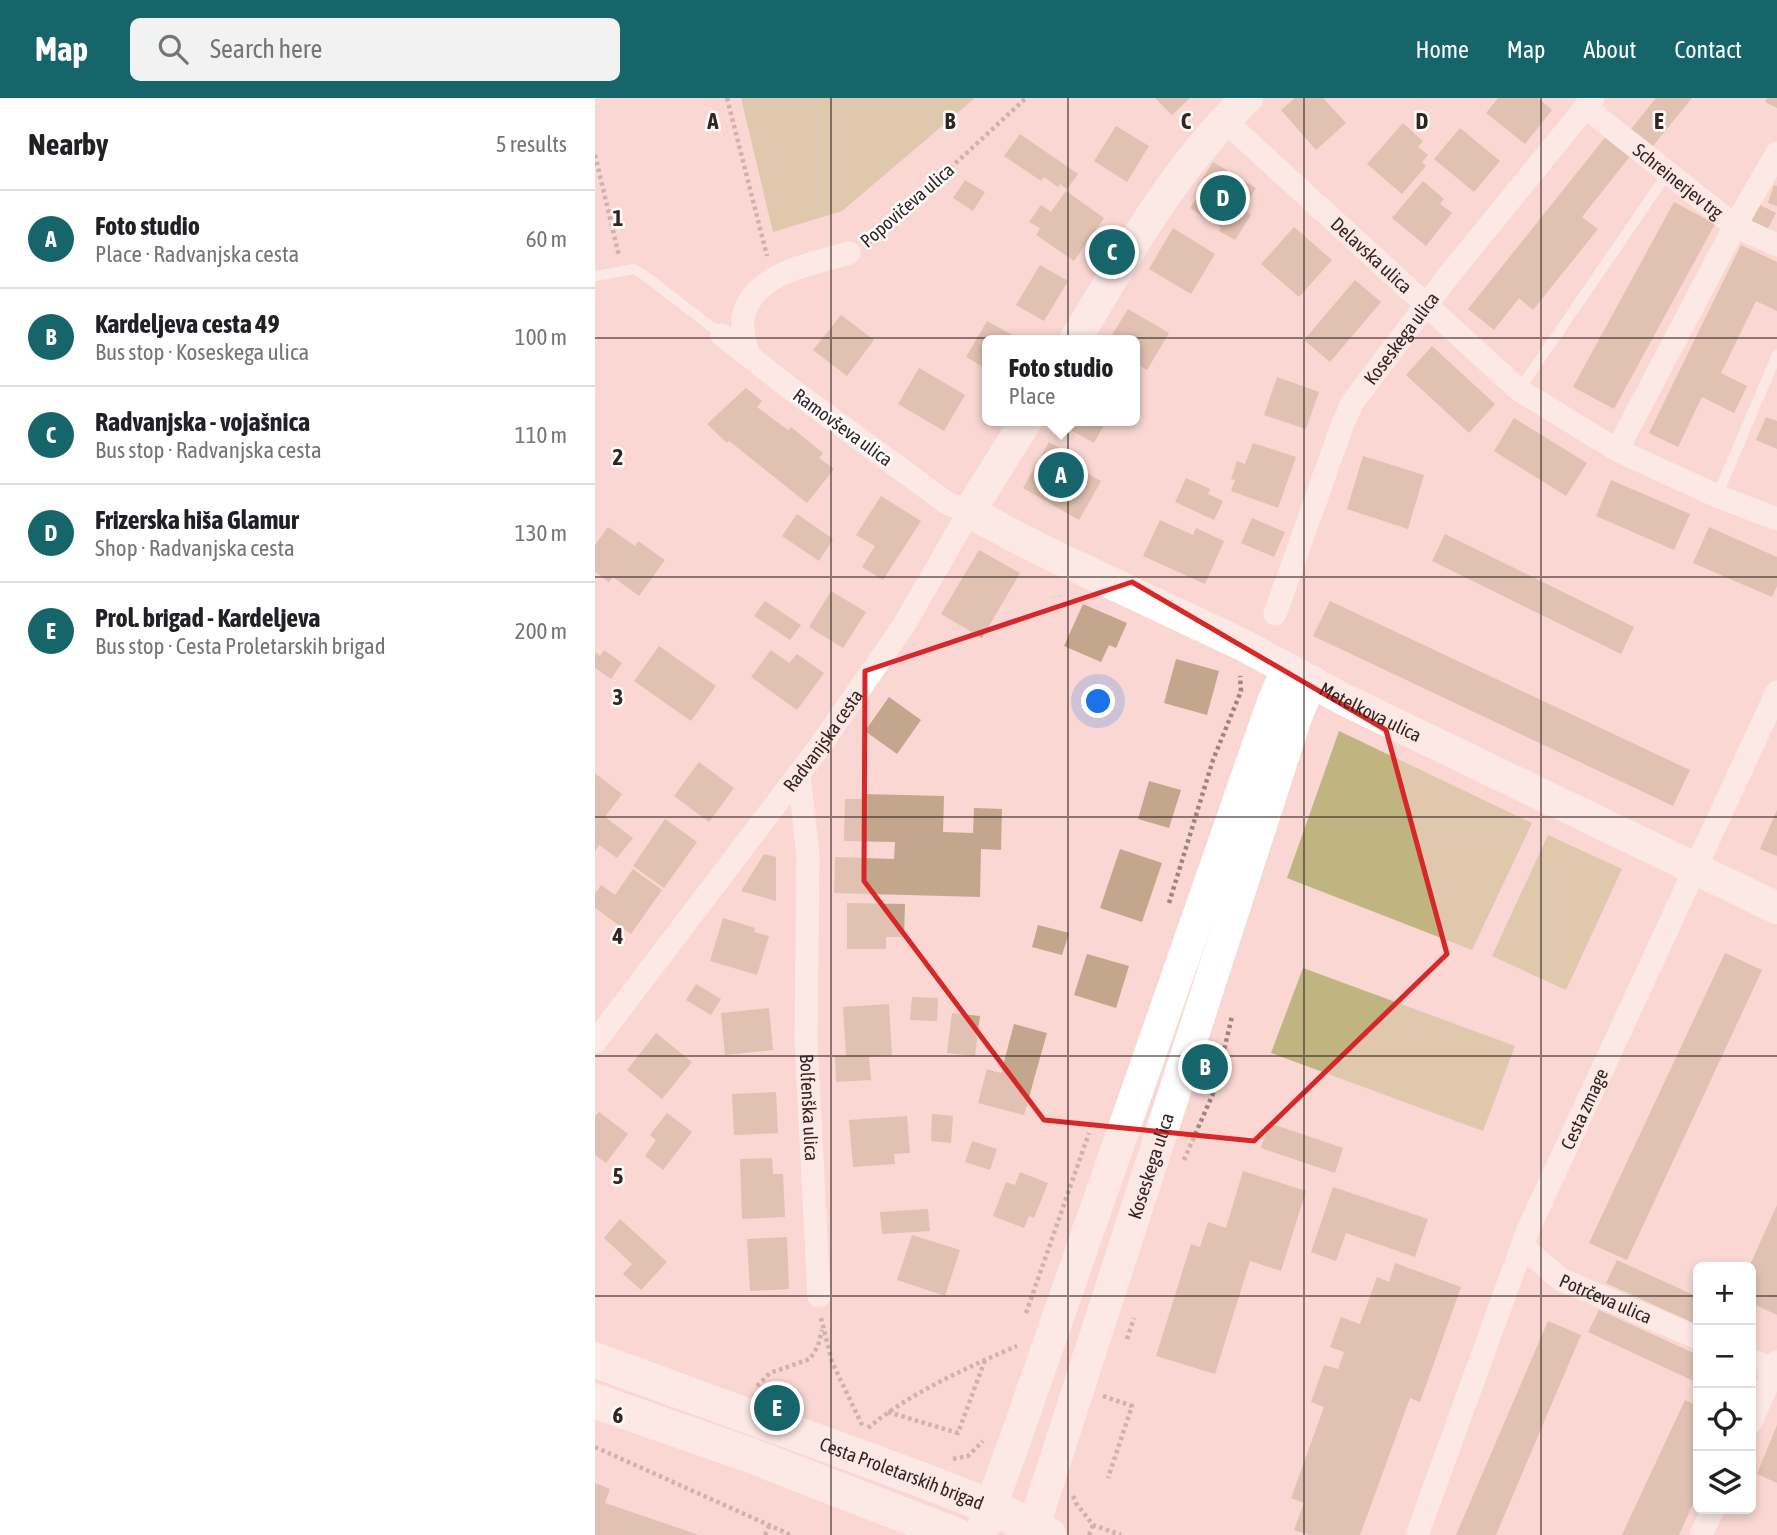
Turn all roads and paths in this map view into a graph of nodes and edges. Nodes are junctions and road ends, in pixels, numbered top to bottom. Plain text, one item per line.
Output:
1 (727, 98) edge
2 (1026, 98) edge
3 (1247, 98) edge
4 (1589, 103) edge
5 (1224, 120) junction
6 (1777, 153) edge
7 (595, 155) edge
8 (1667, 174) junction
9 (1735, 226) junction
10 (1777, 246) edge
11 (849, 253) joint
12 (622, 270) junction
13 (595, 276) edge
14 (776, 276) junction
15 (1427, 306) junction
16 (722, 335) joint
17 (1078, 335) edge
18 (748, 355) junction
19 (1777, 355) edge
20 (1520, 390) junction
21 (1023, 426) edge
22 (1617, 450) junction
23 (1717, 496) junction
24 (969, 512) junction
25 (1777, 519) edge
26 (1275, 614) dead end
27 (1239, 673) dead end
28 (1299, 675) junction
29 (1777, 692) edge
30 (799, 776) junction
31 (1696, 868) junction
32 (1777, 908) edge
33 (1167, 912) dead end
34 (595, 1042) edge
35 (1090, 1129) dead end
36 (1523, 1246) junction
37 (819, 1296) joint
38 (1024, 1321) dead end
39 (823, 1329) junction
40 (1020, 1334) dead end
41 (1693, 1336) edge
42 (1017, 1346) junction
43 (1014, 1357) dead end
44 (595, 1360) edge
45 (985, 1360) junction
46 (1756, 1361) edge
47 (1775, 1366) edge
48 (744, 1383) dead end
49 (757, 1386) junction
50 (769, 1391) dead end
51 (1102, 1396) dead end
52 (595, 1401) edge
53 (1756, 1410) edge
54 (887, 1411) junction
55 (853, 1426) dead end
56 (865, 1431) junction
57 (877, 1436) dead end
58 (1014, 1443) junction
59 (595, 1447) edge
60 (947, 1460) dead end
61 (1056, 1462) junction
62 (1108, 1478) dead end
63 (1711, 1514) edge
64 (984, 1521) edge
65 (1093, 1525) junction
66 (769, 1526) junction
67 (1037, 1533) edge
68 (1419, 1534) edge
69 (765, 1535) edge
70 (791, 1535) edge
71 (955, 1535) edge
72 (1089, 1535) edge
73 (1121, 1535) edge
74 (1701, 1535) edge

1 - 14 path
2 - 11 path, Popovičeva ulica
3 - 5 street
4 - 8 street, Schreinerjev trg
4 - 15 street, Koseskega ulica
5 - 15 street, Delavska ulica
5 - 17 street
6 - 9 street
7 - 12 path
8 - 9 street, Schreinerjev trg
8 - 20 lane
9 - 10 street, Schreinerjev trg
9 - 22 street
11 - 14 street, Popovičeva ulica
12 - 13 lane
12 - 16 lane
14 - 18 street, Popovičeva ulica
15 - 20 street, Delavska ulica
15 - 26 street, Koseskega ulica
16 - 18 street, Ramovševa ulica
18 - 24 street, Ramovševa ulica
19 - 23 lane
20 - 22 street, Delavska ulica
21 - 24 street, Radvanjska cesta
22 - 23 street, Delavska ulica
23 - 25 street, Delavska ulica
24 - 28 street, Metelkova ulica
24 - 30 street, Radvanjska cesta
27 - 33 path
28 - 31 street, Metelkova ulica
28 - 58 street, Koseskega ulica
28 - 61 street, Koseskega ulica
29 - 31 street, Cesta zmage
30 - 34 street, Radvanjska cesta
30 - 37 street, Bolfenška ulica
31 - 32 street, Metelkova ulica
31 - 36 street, Cesta zmage
35 - 38 path
36 - 41 street, Potrčeva ulica
36 - 68 street, Cesta zmage
37 - 39 path
39 - 49 path
39 - 56 path
40 - 42 path
42 - 43 path
42 - 45 path
44 - 64 main road, Cesta Proletarskih brigad
45 - 54 path
45 - 54 path
46 - 47 street
47 - 53 street
48 - 49 path
49 - 50 path
51 - 62 path
52 - 71 main road, Cesta Proletarskih brigad
54 - 56 path
55 - 56 path
56 - 57 path
58 - 60 path
58 - 64 street, Koseskega ulica
59 - 66 path
61 - 65 path
61 - 67 street, Koseskega ulica
63 - 74 street
64 - 67 main road, Cesta Proletarskih brigad
65 - 72 path
65 - 73 path
66 - 69 path
66 - 70 path

